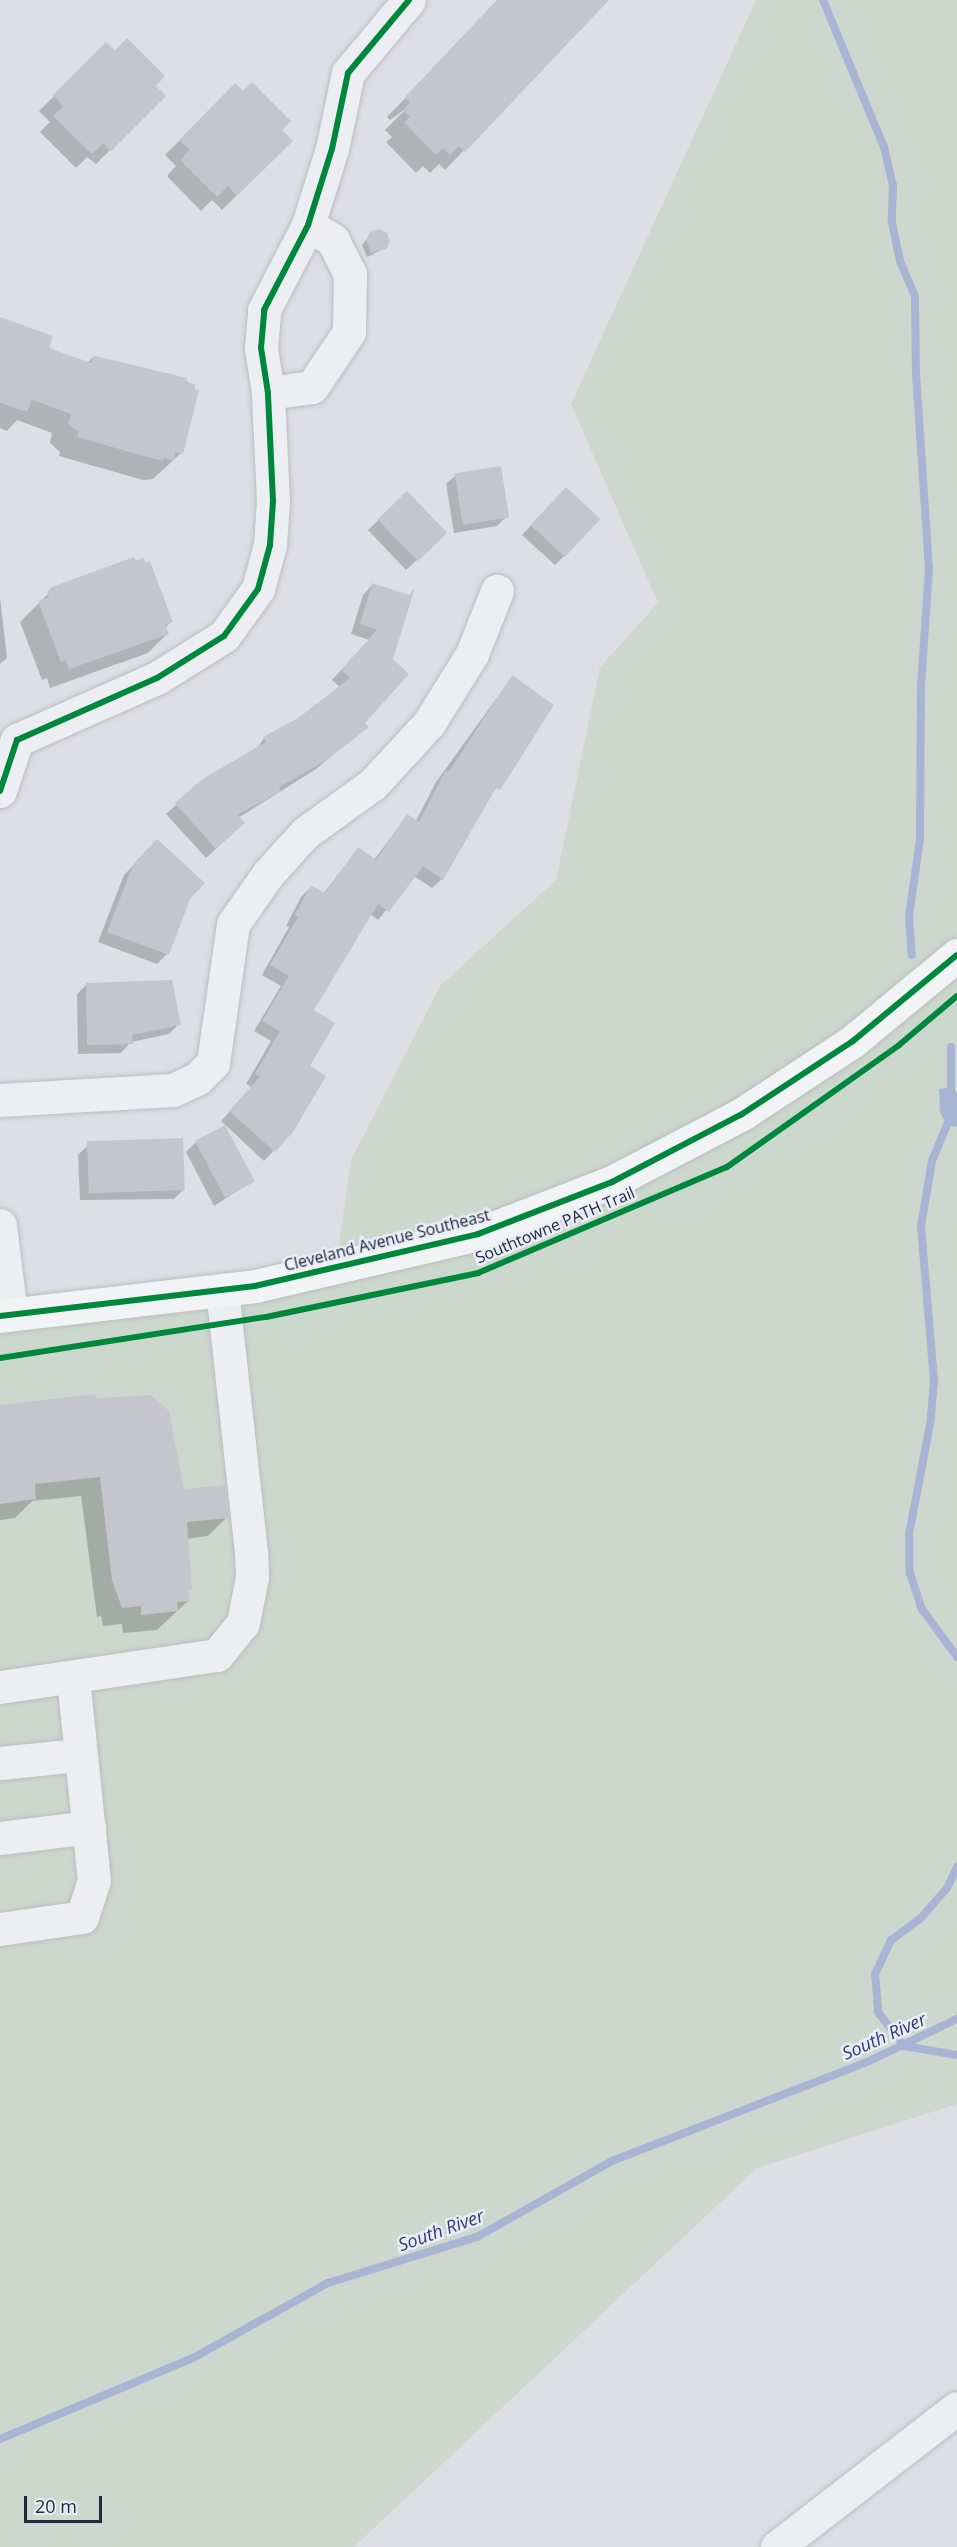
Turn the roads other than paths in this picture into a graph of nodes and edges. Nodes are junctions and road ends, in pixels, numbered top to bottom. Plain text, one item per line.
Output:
1 (409, 0) edge
2 (308, 225) junction
3 (268, 393) junction
4 (497, 591) dead end
5 (0, 791) edge
6 (957, 955) edge
7 (0, 1100) edge
8 (0, 1225) edge
9 (222, 1290) junction
10 (5, 1315) edge
11 (73, 1677) junction
12 (0, 1688) edge
13 (78, 1755) junction
14 (0, 1763) edge
15 (89, 1827) junction
16 (0, 1838) edge
17 (0, 1929) edge
18 (957, 2408) edge
19 (777, 2547) edge

1 - 2 street
2 - 3 street
2 - 3 street
3 - 5 street
4 - 7 street
6 - 9 main road, Cleveland Avenue Southeast
8 - 10 street
9 - 10 main road, Cleveland Avenue Southeast
9 - 11 street
11 - 12 street
11 - 13 street
13 - 14 street
13 - 15 street
15 - 16 street
15 - 17 street
18 - 19 street

